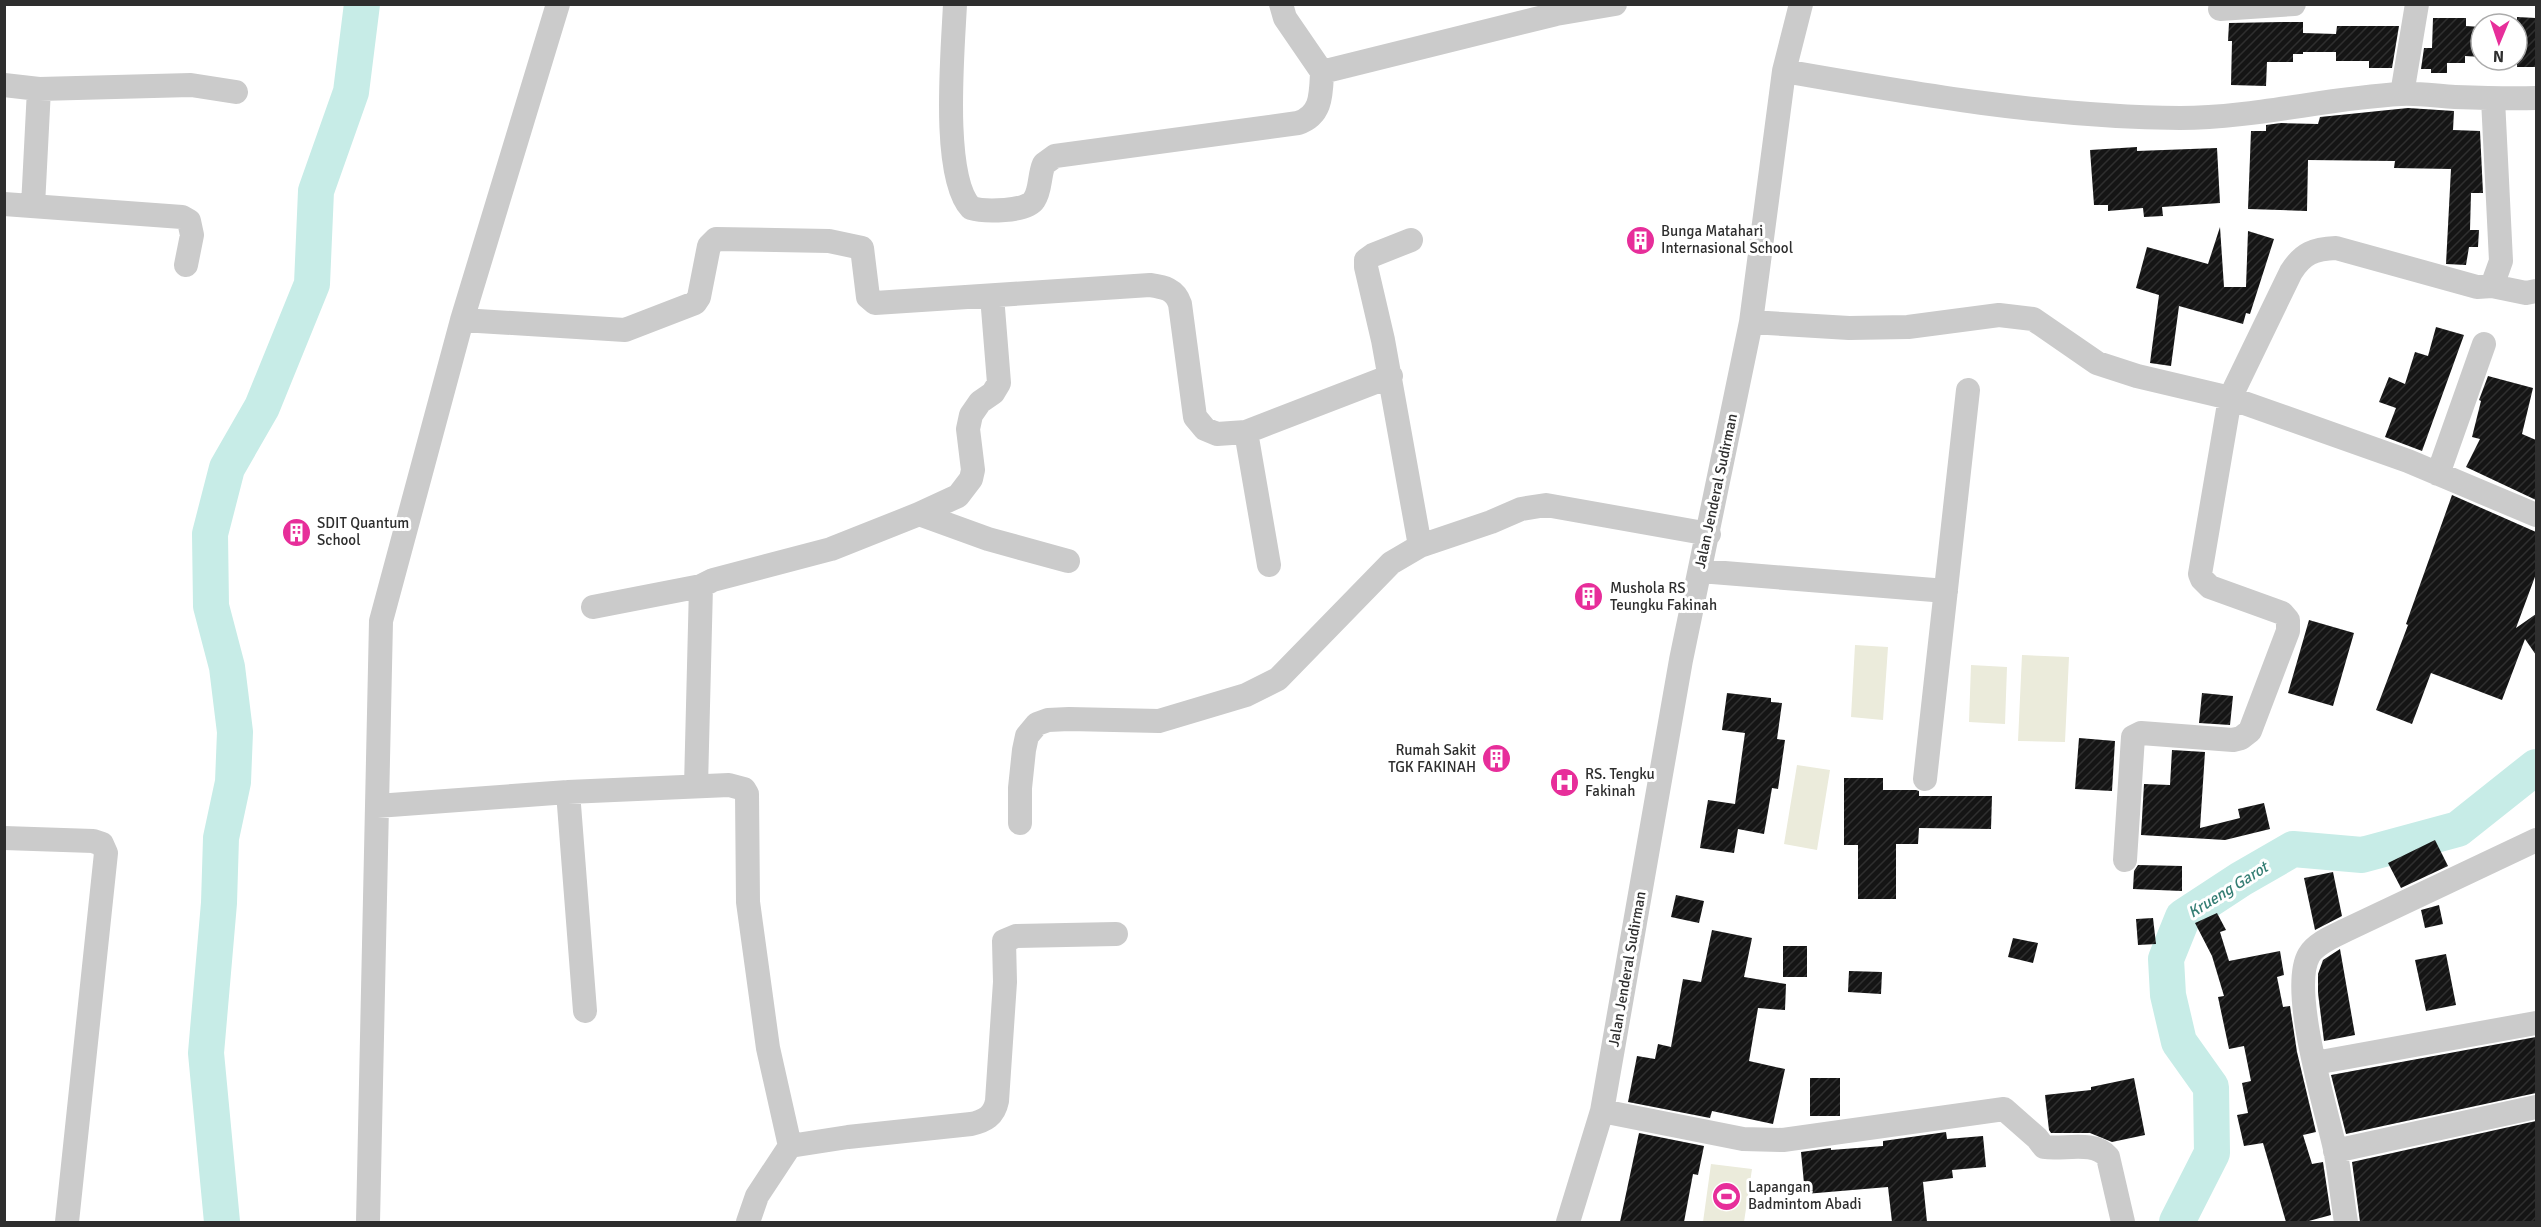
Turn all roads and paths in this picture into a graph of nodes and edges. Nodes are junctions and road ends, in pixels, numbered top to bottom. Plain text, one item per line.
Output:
1 (558, 4) edge
2 (955, 4) edge
3 (1281, 4) edge
4 (1615, 4) edge
5 (1801, 4) edge
6 (2294, 4) edge
7 (2417, 4) edge
8 (2220, 9) dead end
9 (1784, 71) junction
10 (1322, 72) junction
11 (4, 85) edge
12 (39, 89) junction
13 (236, 92) dead end
14 (2402, 94) junction
15 (2536, 98) edge
16 (2493, 99) junction
17 (4, 204) edge
18 (33, 206) junction
19 (1411, 240) dead end
20 (186, 265) dead end
21 (2492, 286) junction
22 (2536, 291) edge
23 (992, 296) junction
24 (462, 320) junction
25 (1751, 322) junction
26 (2484, 344) dead end
27 (1391, 376) junction
28 (1968, 390) dead end
29 (2230, 398) junction
30 (1246, 432) junction
31 (2438, 474) junction
32 (919, 514) junction
33 (2536, 515) edge
34 (1709, 534) junction
35 (1420, 546) junction
36 (1068, 561) dead end
37 (1269, 565) dead end
38 (1700, 571) junction
39 (701, 586) junction
40 (1946, 591) junction
41 (593, 607) dead end
42 (1925, 779) dead end
43 (696, 786) junction
44 (568, 792) junction
45 (377, 806) junction
46 (1020, 824) dead end
47 (4, 838) edge
48 (2536, 840) edge
49 (2125, 860) dead end
50 (1116, 934) dead end
51 (585, 1011) dead end
52 (2536, 1023) edge
53 (2315, 1063) junction
54 (2536, 1107) edge
55 (1602, 1111) junction
56 (790, 1146) junction
57 (2335, 1151) junction
58 (67, 1222) edge
59 (368, 1222) edge
60 (748, 1222) edge
61 (1568, 1222) edge
62 (2123, 1222) edge
63 (2346, 1222) edge

1 - 24 street
2 - 10 street
3 - 10 street
4 - 10 street
5 - 9 street, Jalan Jenderal Sudirman
6 - 8 street
7 - 14 street
9 - 14 street
9 - 25 street, Jalan Jenderal Sudirman
11 - 12 street
12 - 13 street
12 - 18 street
14 - 16 street
15 - 16 street
16 - 21 street
17 - 18 street
18 - 20 street
19 - 27 street
21 - 22 street
21 - 29 street
23 - 24 street
23 - 30 street
23 - 32 street
24 - 45 street
25 - 29 street
25 - 34 street, Jalan Jenderal Sudirman
26 - 31 street
27 - 30 street
27 - 35 street
28 - 40 street
29 - 31 street
29 - 49 street
30 - 37 street
31 - 33 street
32 - 36 street
32 - 39 street
34 - 35 street
34 - 38 street, Jalan Jenderal Sudirman
35 - 46 street
38 - 40 street
38 - 55 street, Jalan Jenderal Sudirman
39 - 41 street
39 - 43 street
40 - 42 street
43 - 44 street
43 - 56 street
44 - 45 street
44 - 51 street
45 - 59 street
47 - 58 street
48 - 53 street
50 - 56 street
52 - 53 street
53 - 57 street
54 - 57 street
55 - 61 street, Jalan Jenderal Sudirman
55 - 62 street
56 - 60 street
57 - 63 street

